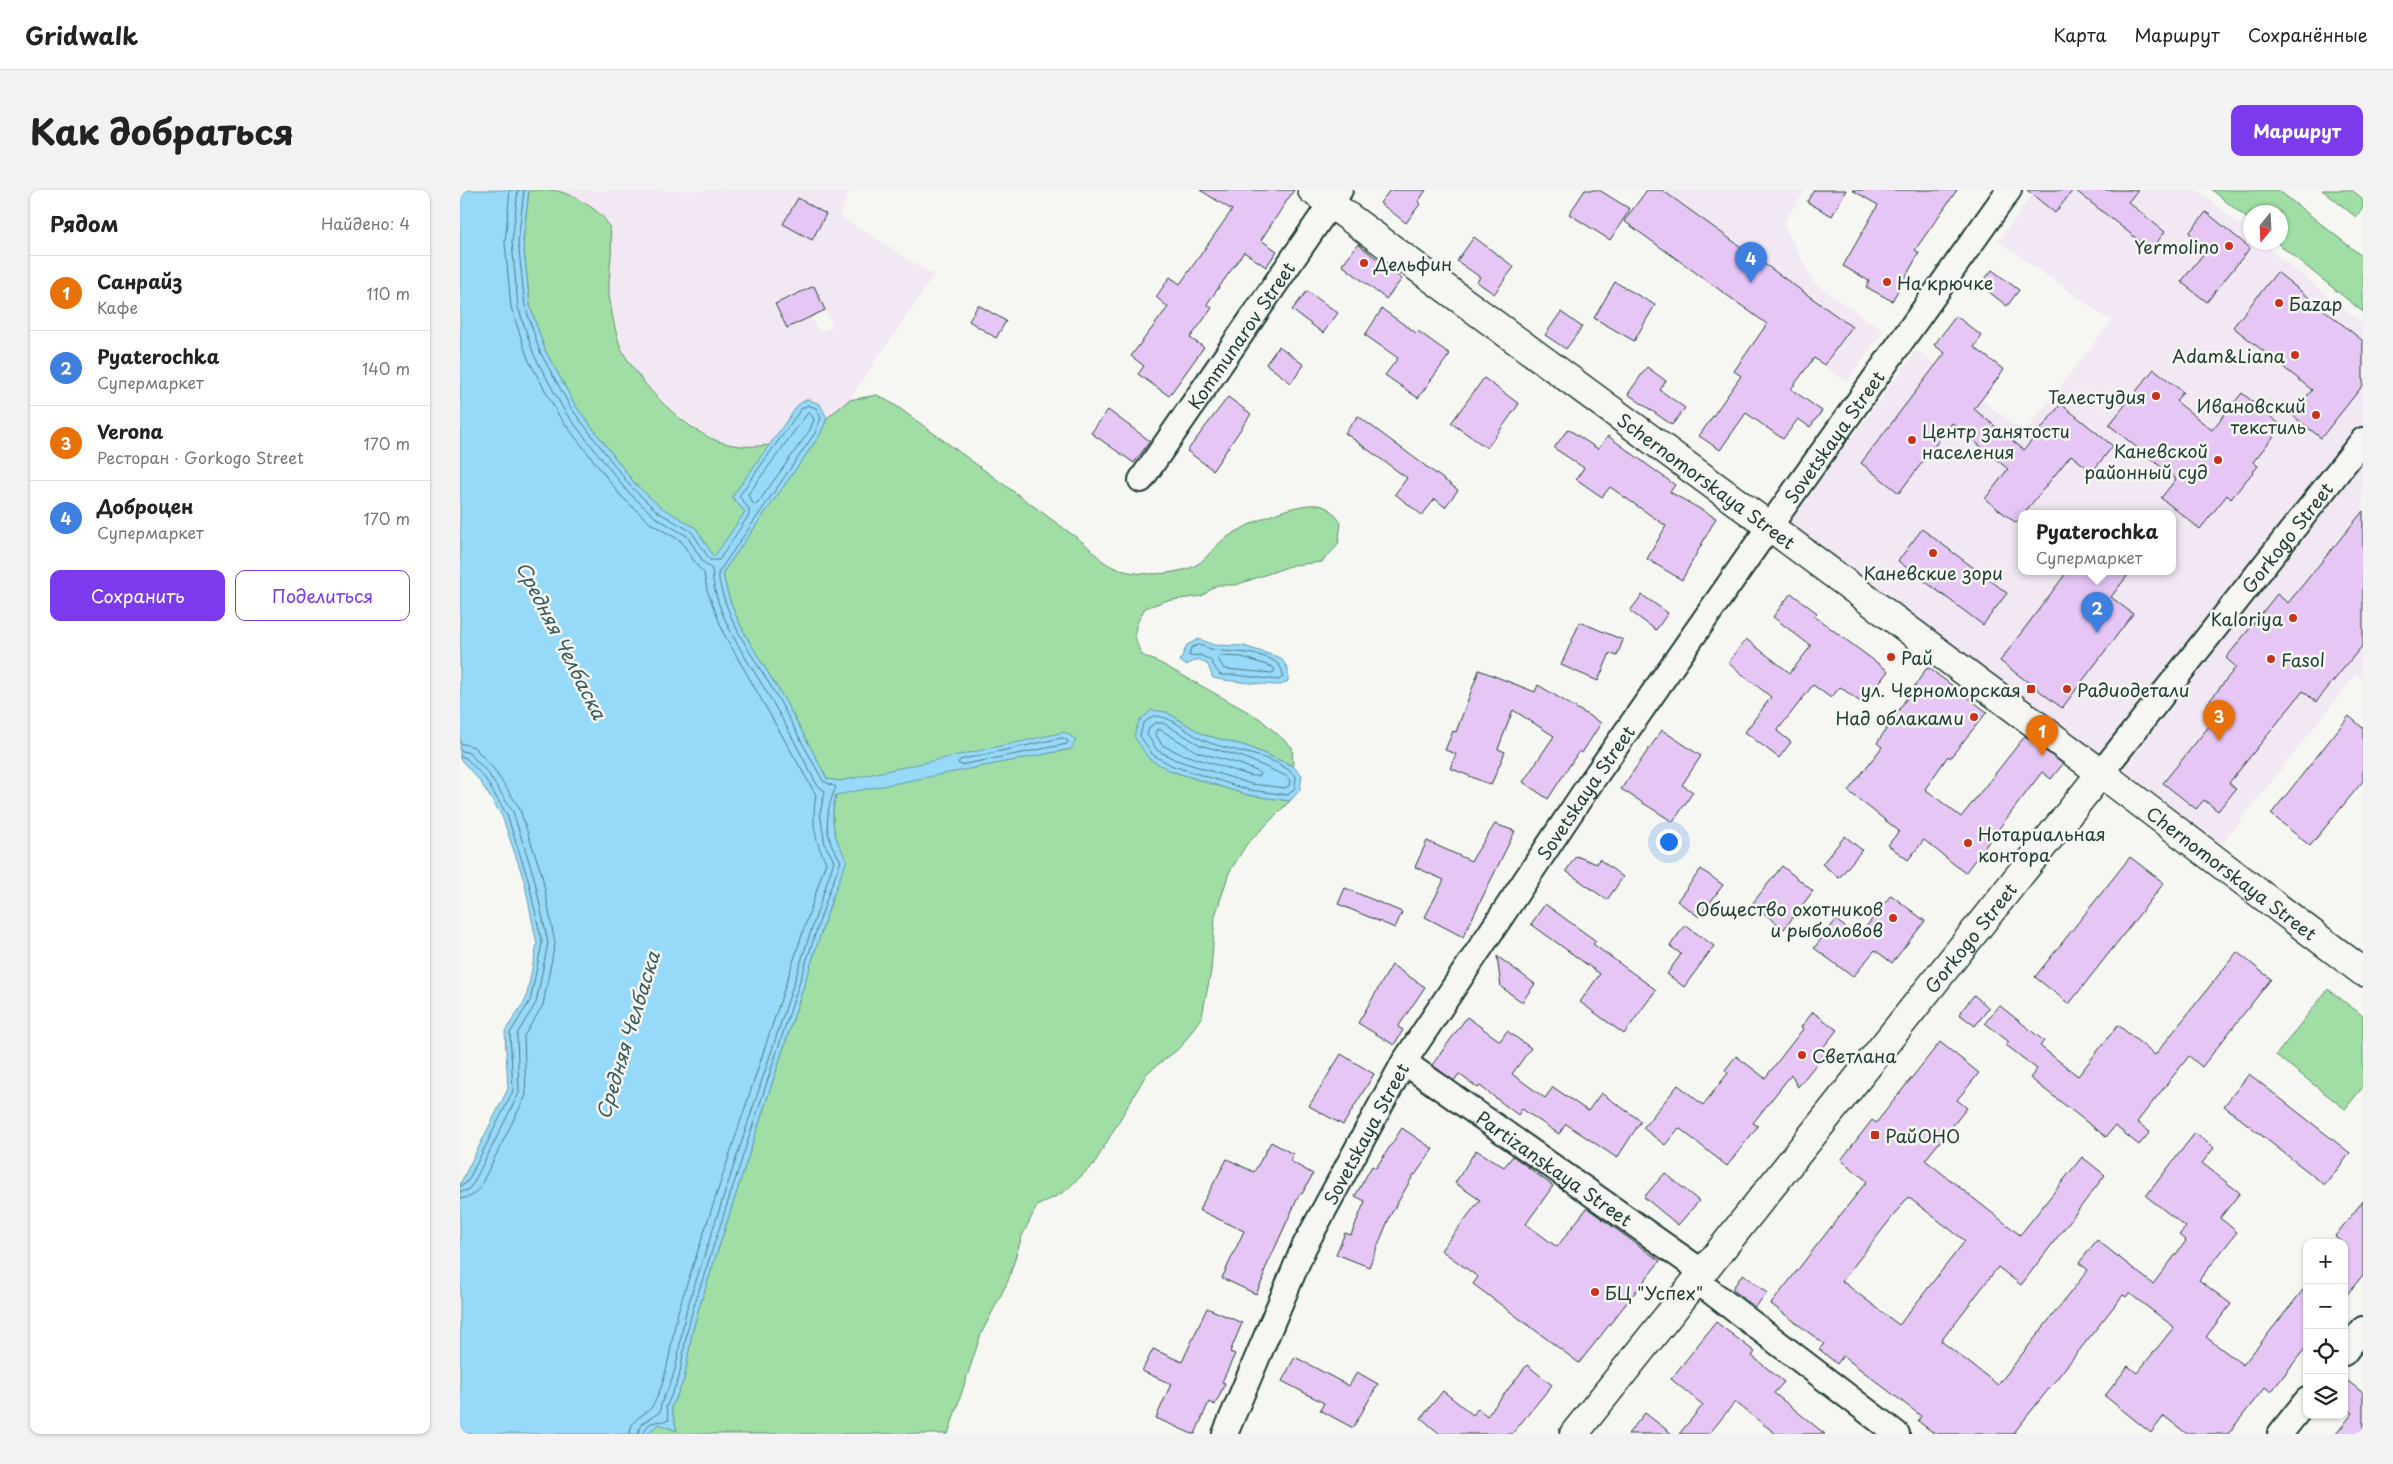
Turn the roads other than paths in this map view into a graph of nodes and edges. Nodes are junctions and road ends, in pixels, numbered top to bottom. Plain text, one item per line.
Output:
1 (2009, 190) edge
2 (1328, 194) edge
3 (2363, 440) edge
4 (1141, 480) dead end
5 (1769, 526) junction
6 (2100, 773) junction
7 (2363, 972) edge
8 (1404, 1062) junction
9 (1701, 1277) junction
10 (2363, 1329) edge
11 (2348, 1347) edge
12 (2303, 1405) edge
13 (1225, 1434) edge
14 (1574, 1434) edge
15 (1897, 1434) edge
16 (2280, 1434) edge

1 - 5 street, Sovetskaya Street
2 - 4 street, Kommunarov Street
2 - 5 main road, Sсhernomorskaya Street
3 - 6 street, Gorkogo Street
5 - 6 main road, Sсhernomorskaya Street
5 - 8 street, Sovetskaya Street
6 - 7 main road, Chernomorskaya Street
6 - 9 main road, Gorkogo Street
8 - 9 street, Partizanskaya Street
8 - 13 street, Sovetskaya Street
9 - 14 main road, Gorkogo Street
9 - 15 street, Partizanskaya Street
10 - 11 street
12 - 16 street

